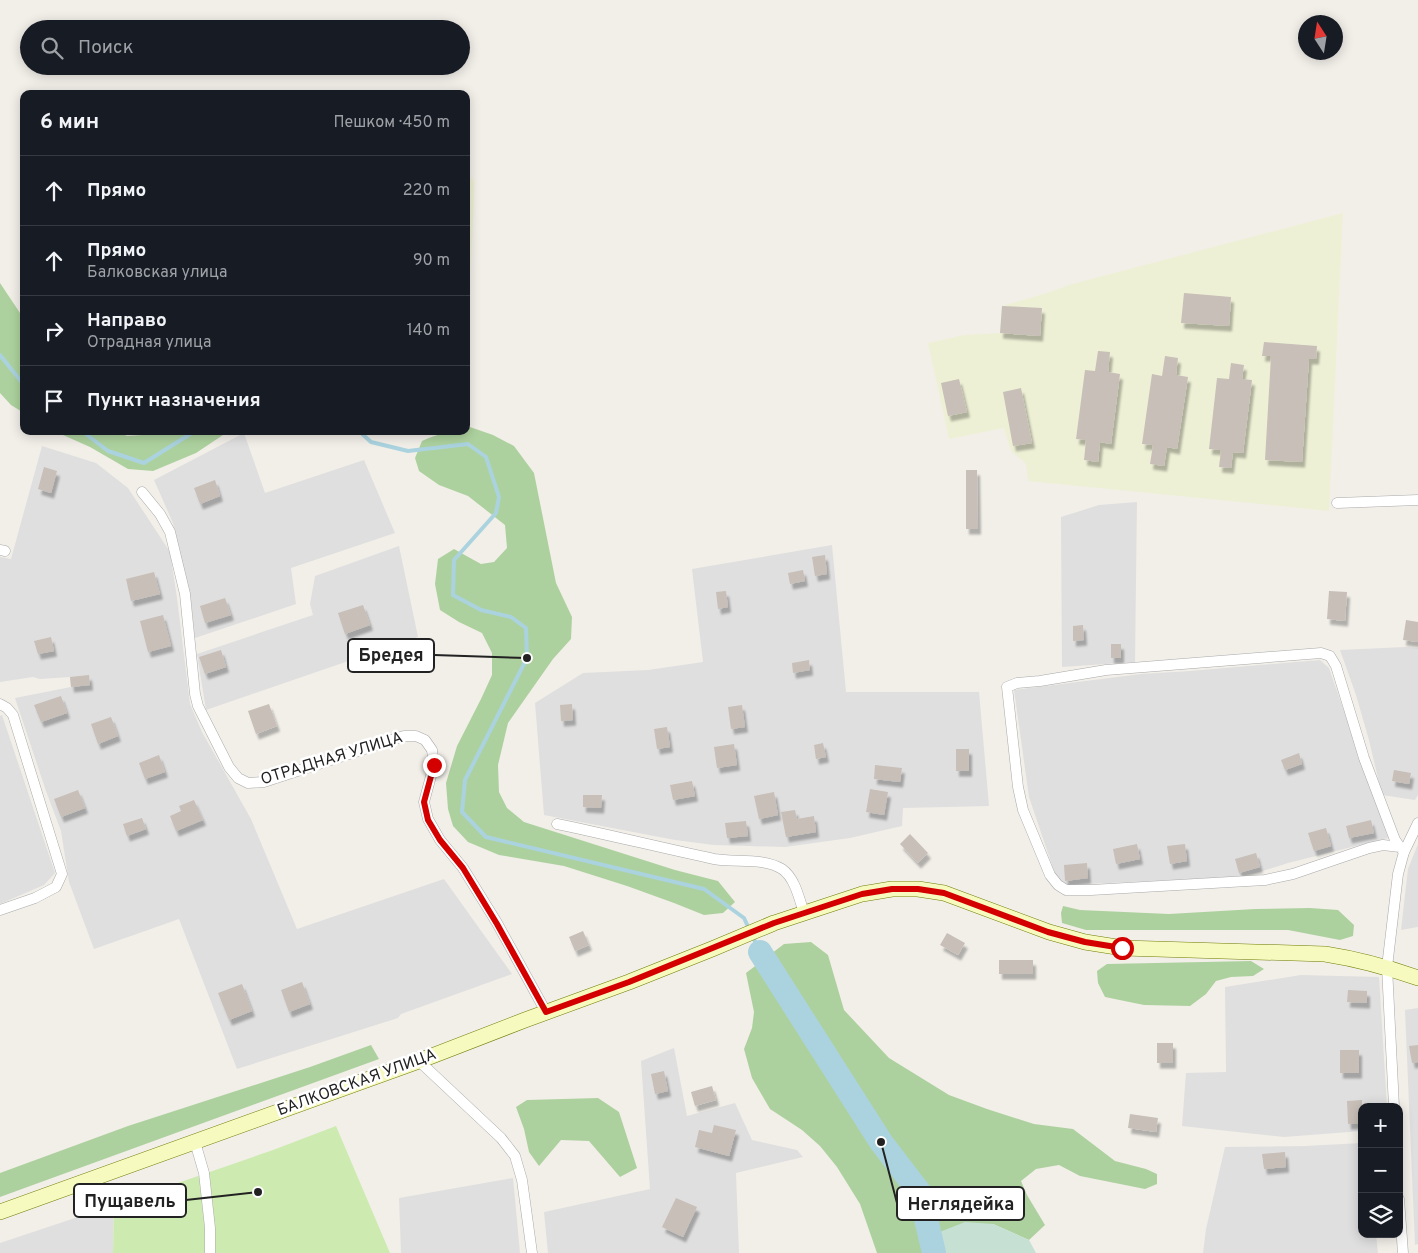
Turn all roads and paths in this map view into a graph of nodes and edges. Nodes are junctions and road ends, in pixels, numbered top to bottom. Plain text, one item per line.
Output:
1 (142, 492) dead end
2 (1418, 500) edge
3 (1337, 503) dead end
4 (0, 704) edge
5 (1418, 823) edge
6 (557, 824) dead end
7 (1402, 849) junction
8 (0, 910) edge
9 (804, 913) junction
10 (1387, 967) junction
11 (1418, 978) edge
12 (546, 1012) junction
13 (419, 1061) junction
14 (1394, 1103) edge
15 (195, 1142) junction
16 (0, 1212) edge
17 (1401, 1238) edge
18 (210, 1253) edge
19 (532, 1253) edge
20 (1402, 1253) edge

1 - 12 street, ОТРАДНАЯ УЛИЦА
2 - 3 street
4 - 8 street
5 - 7 street
6 - 9 street
7 - 7 street
7 - 10 street
9 - 10 main road, БАЛКОВСКАЯ УЛИЦА
9 - 12 main road, БАЛКОВСКАЯ УЛИЦА
10 - 11 main road, БАЛКОВСКАЯ УЛИЦА
10 - 14 street
12 - 13 main road, БАЛКОВСКАЯ УЛИЦА
13 - 15 main road, БАЛКОВСКАЯ УЛИЦА
13 - 19 street
15 - 16 main road, БАЛКОВСКАЯ УЛИЦА
15 - 18 street
17 - 20 street

